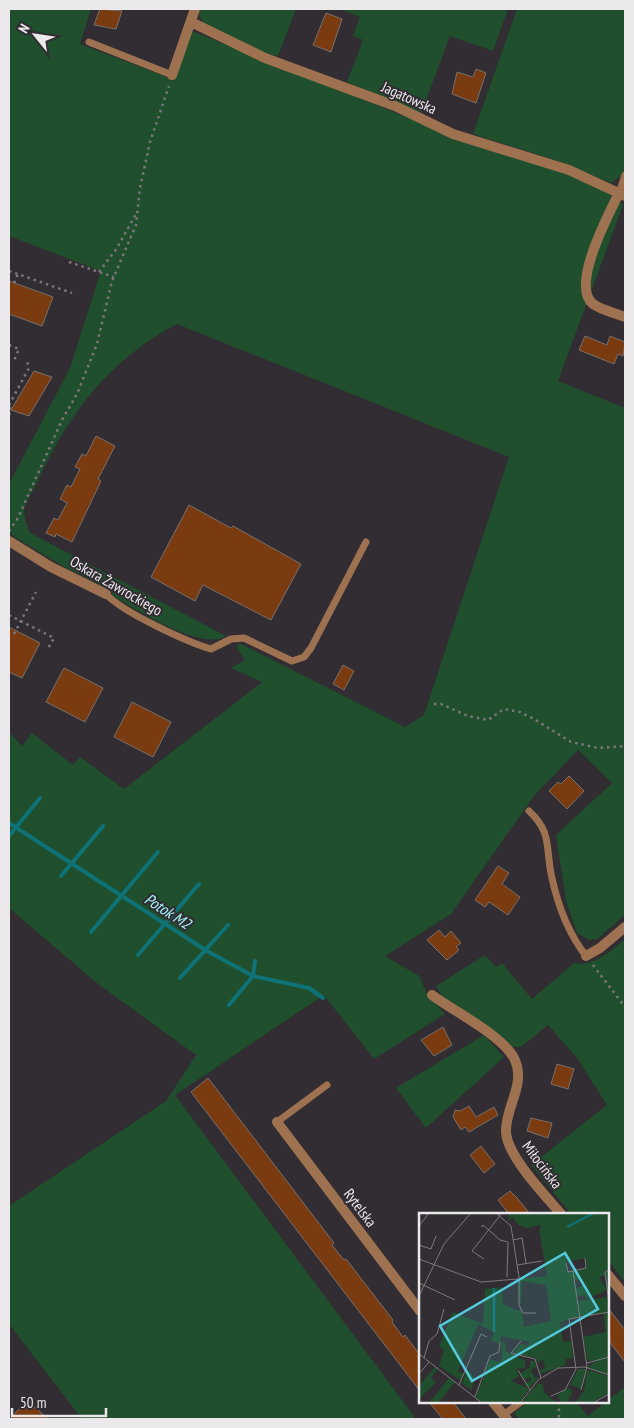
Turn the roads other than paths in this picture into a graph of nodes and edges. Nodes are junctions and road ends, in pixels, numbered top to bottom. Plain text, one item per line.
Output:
1 (195, 9) edge
2 (191, 22) junction
3 (89, 42) dead end
4 (172, 75) joint
5 (625, 175) edge
6 (622, 194) edge
7 (625, 316) edge
8 (9, 541) edge
9 (366, 542) dead end
10 (106, 594) joint
11 (528, 811) dead end
12 (625, 928) edge
13 (586, 956) joint
14 (432, 995) dead end
15 (327, 1084) dead end
16 (277, 1122) joint
17 (560, 1213) edge
18 (609, 1276) edge
19 (625, 1296) edge
20 (419, 1310) edge
21 (494, 1403) edge
22 (520, 1403) edge
23 (505, 1417) edge

1 - 2 street
2 - 4 street
2 - 6 street, Jagatowska
3 - 4 lane
5 - 6 lane
6 - 7 street
8 - 10 street, Oskara Żawrockiego
9 - 10 lane, Oskara Żawrockiego
11 - 13 lane
12 - 13 street
14 - 17 street, Miłocińska
15 - 16 lane
16 - 20 street, Rytelska
18 - 19 street
21 - 23 street
22 - 23 lane

